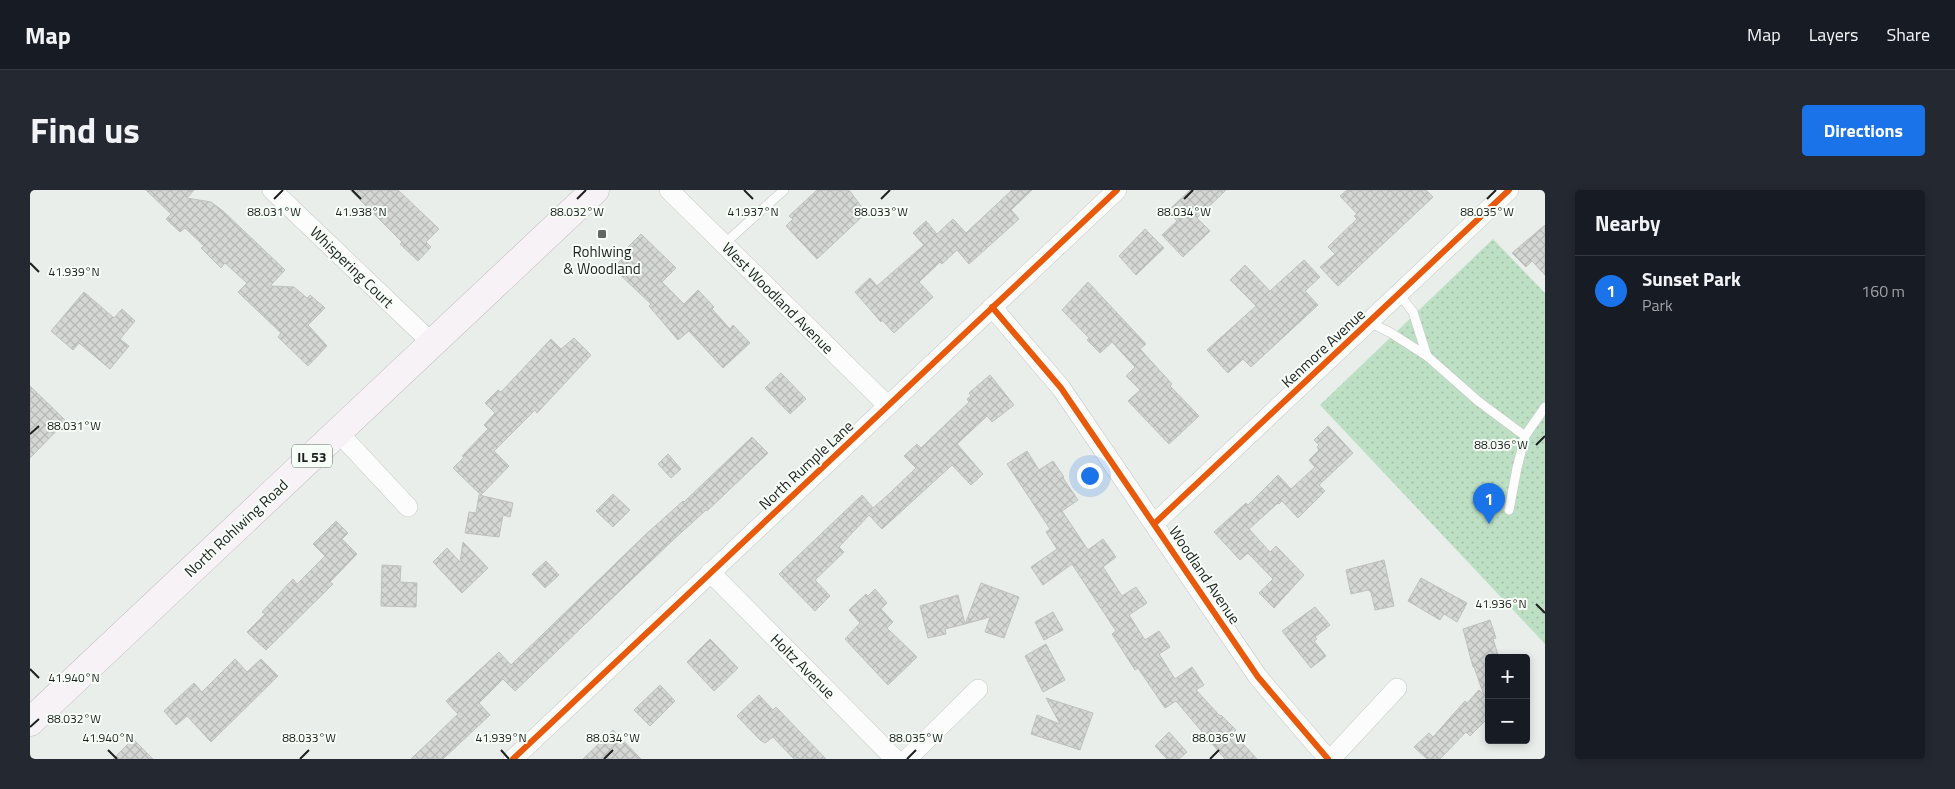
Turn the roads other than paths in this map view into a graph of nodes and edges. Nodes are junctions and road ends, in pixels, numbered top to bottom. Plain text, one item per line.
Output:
1 (272, 190) edge
2 (594, 190) edge
3 (669, 190) edge
4 (784, 190) edge
5 (1117, 190) edge
6 (1509, 190) edge
7 (724, 244) junction
8 (1399, 294) junction
9 (992, 307) junction
10 (1369, 322) junction
11 (432, 344) junction
12 (1427, 356) junction
13 (887, 405) junction
14 (1545, 407) edge
15 (338, 432) junction
16 (1525, 436) junction
17 (408, 507) dead end
18 (1509, 510) dead end
19 (1155, 523) junction
20 (710, 572) junction
21 (1397, 688) dead end
22 (978, 689) dead end
23 (30, 722) edge
24 (517, 758) edge
25 (895, 759) edge
26 (907, 759) edge
27 (1329, 759) edge

1 - 11 street, Whispering Court
2 - 11 main road, North Rohlwing Road / IL 53
3 - 7 street, West Woodland Avenue
4 - 7 lane
5 - 9 street, North Rumple Lane
6 - 8 street, Kenmore Avenue
7 - 13 street, West Woodland Avenue
8 - 10 street, Kenmore Avenue
8 - 12 lane
9 - 13 street, North Rumple Lane
9 - 19 street, Woodland Avenue
10 - 12 lane
10 - 19 street, Kenmore Avenue
11 - 15 main road, North Rohlwing Road / IL 53
12 - 16 lane
13 - 20 street, North Rumple Lane
14 - 16 lane
15 - 17 street
15 - 23 main road, North Rohlwing Road / IL 53
16 - 18 lane
19 - 27 street, Woodland Avenue
20 - 24 street, North Rumple Lane
20 - 25 street, Holtz Avenue
21 - 27 street
22 - 26 street

